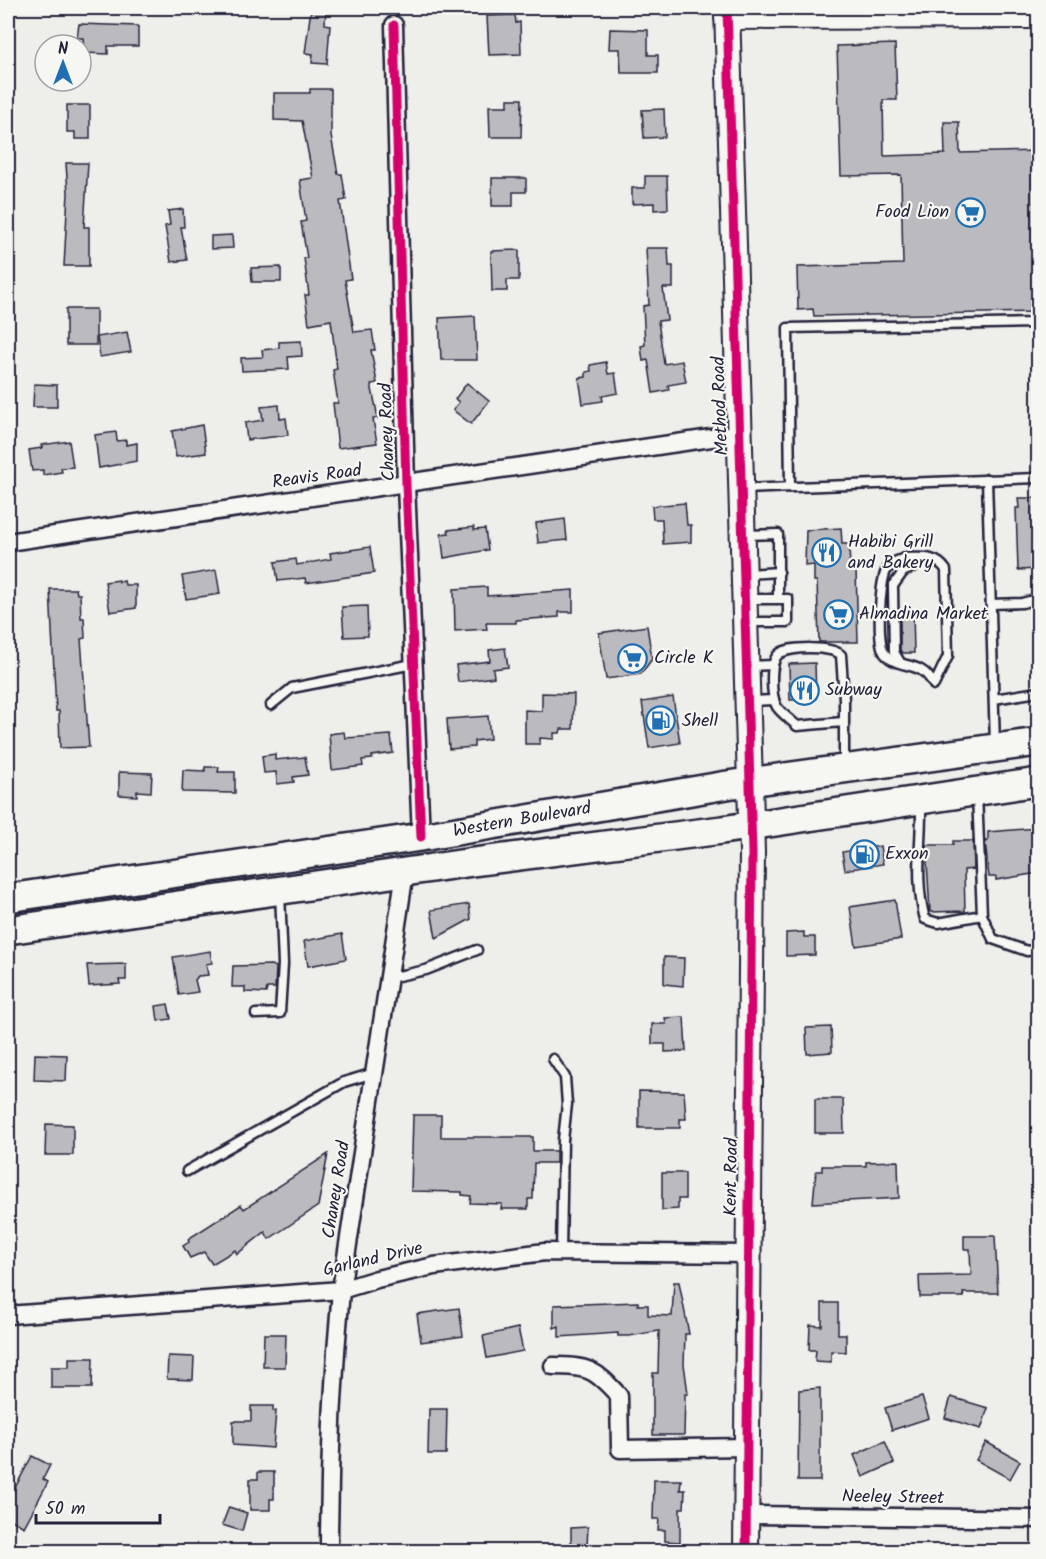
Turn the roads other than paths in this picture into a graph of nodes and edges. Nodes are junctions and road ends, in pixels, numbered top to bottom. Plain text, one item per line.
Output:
1 (727, 12) edge
2 (1038, 16) edge
3 (394, 25) dead end
4 (1038, 323) edge
5 (738, 434) junction
6 (1038, 478) edge
7 (987, 479) junction
8 (406, 485) junction
9 (790, 487) junction
10 (740, 489) junction
11 (741, 535) junction
12 (8, 542) edge
13 (932, 558) junction
14 (779, 572) junction
15 (742, 574) junction
16 (778, 598) junction
17 (1038, 599) edge
18 (991, 604) junction
19 (744, 610) junction
20 (900, 662) junction
21 (412, 664) junction
22 (773, 665) junction
23 (745, 666) junction
24 (1038, 692) edge
25 (994, 699) junction
26 (774, 700) junction
27 (746, 701) junction
28 (271, 705) dead end
29 (843, 722) junction
30 (1038, 742) edge
31 (995, 748) junction
32 (844, 769) junction
33 (1038, 782) edge
34 (977, 790) junction
35 (921, 799) junction
36 (750, 804) junction
37 (421, 837) junction
38 (405, 872) junction
39 (280, 890) junction
40 (8, 898) edge
41 (981, 915) junction
42 (8, 930) edge
43 (1038, 949) edge
44 (477, 950) dead end
45 (389, 978) junction
46 (256, 1014) dead end
47 (554, 1059) dead end
48 (374, 1073) junction
49 (187, 1171) dead end
50 (561, 1252) junction
51 (748, 1254) junction
52 (341, 1290) junction
53 (8, 1315) edge
54 (553, 1366) dead end
55 (747, 1447) junction
56 (746, 1515) junction
57 (1038, 1519) edge
58 (329, 1551) edge
59 (746, 1551) edge

1 - 2 street
1 - 5 street, Method Road
3 - 8 street, Chaney Road
4 - 9 lane
5 - 8 street, Reavis Road
5 - 10 street, Method Road
6 - 7 lane
7 - 9 lane
7 - 18 lane
8 - 12 street, Reavis Road
8 - 21 street, Chaney Road
9 - 10 lane
10 - 11 street, Method Road
11 - 14 lane
11 - 15 street, Method Road
13 - 20 lane
13 - 20 lane
13 - 20 lane
14 - 15 lane
14 - 16 lane
15 - 19 street, Method Road
16 - 19 lane
16 - 19 lane
17 - 18 lane
18 - 25 lane
19 - 23 street, Method Road
21 - 28 lane
21 - 37 street, Chaney Road
22 - 23 lane
22 - 26 lane
22 - 29 lane
23 - 27 street, Method Road
24 - 25 lane
25 - 31 lane
26 - 27 lane
26 - 29 lane
27 - 36 street, Method Road
29 - 32 lane
30 - 31 main road, Western Boulevard
31 - 32 main road, Western Boulevard
32 - 36 main road, Western Boulevard
33 - 34 main road, Western Boulevard
34 - 35 main road, Western Boulevard
34 - 41 lane
35 - 36 main road, Western Boulevard
35 - 41 lane
36 - 37 main road, Western Boulevard
36 - 38 main road, Western Boulevard
36 - 51 street, Kent Road
37 - 40 main road, Western Boulevard
38 - 39 main road, Western Boulevard
38 - 45 street, Chaney Road
39 - 42 main road, Western Boulevard
39 - 46 lane
41 - 43 lane
44 - 45 lane
45 - 48 street, Chaney Road
47 - 50 lane
48 - 49 lane
48 - 52 street, Chaney Road
50 - 51 street, Garland Drive
50 - 52 street, Garland Drive
51 - 55 street, Kent Road
52 - 53 street, Garland Drive
52 - 58 street, Chaney Road
54 - 55 street
55 - 56 street, Kent Road
56 - 57 street, Neeley Street
56 - 59 street, Kent Road

